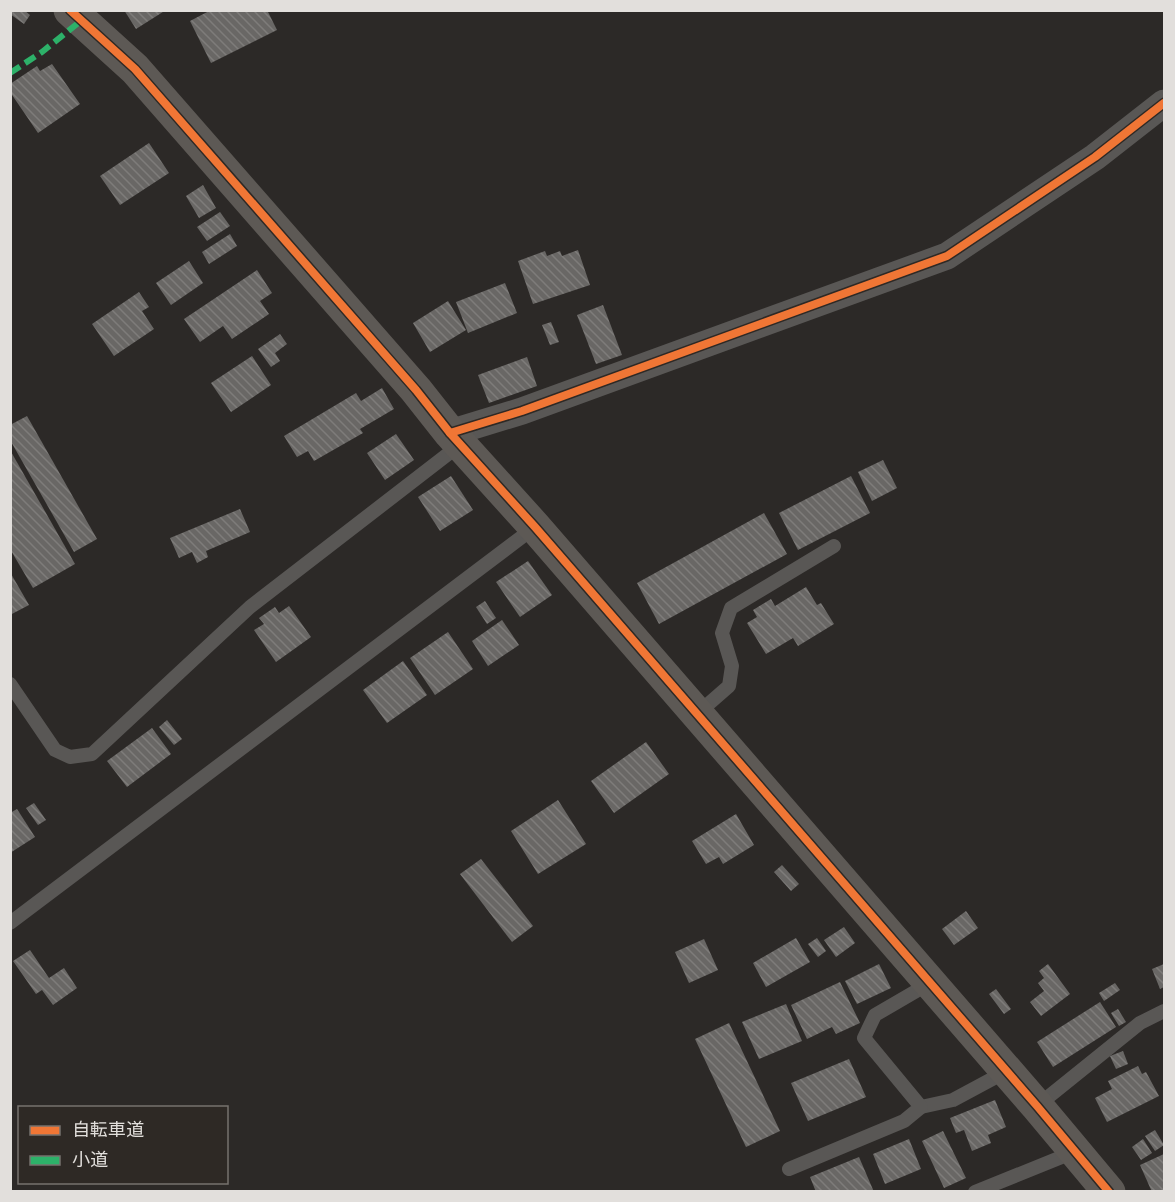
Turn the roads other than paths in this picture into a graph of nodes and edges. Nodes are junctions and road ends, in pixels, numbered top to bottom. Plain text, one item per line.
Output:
1 (70, 10) edge
2 (1164, 103) edge
3 (455, 438) junction
4 (535, 527) junction
5 (834, 546) dead end
6 (10, 684) edge
7 (697, 714) junction
8 (10, 923) edge
9 (930, 983) junction
10 (1164, 1011) edge
11 (1007, 1071) junction
12 (1037, 1106) junction
13 (921, 1107) junction
14 (1075, 1151) junction
15 (789, 1169) dead end
16 (975, 1191) edge
17 (1109, 1191) edge

1 - 3 street
2 - 3 street
3 - 4 street
3 - 6 lane
4 - 7 street
4 - 8 lane
5 - 7 lane
7 - 9 street
9 - 11 street
9 - 13 lane
10 - 12 lane
11 - 12 street
11 - 13 lane
12 - 14 street
13 - 15 lane
14 - 16 lane
14 - 17 street

